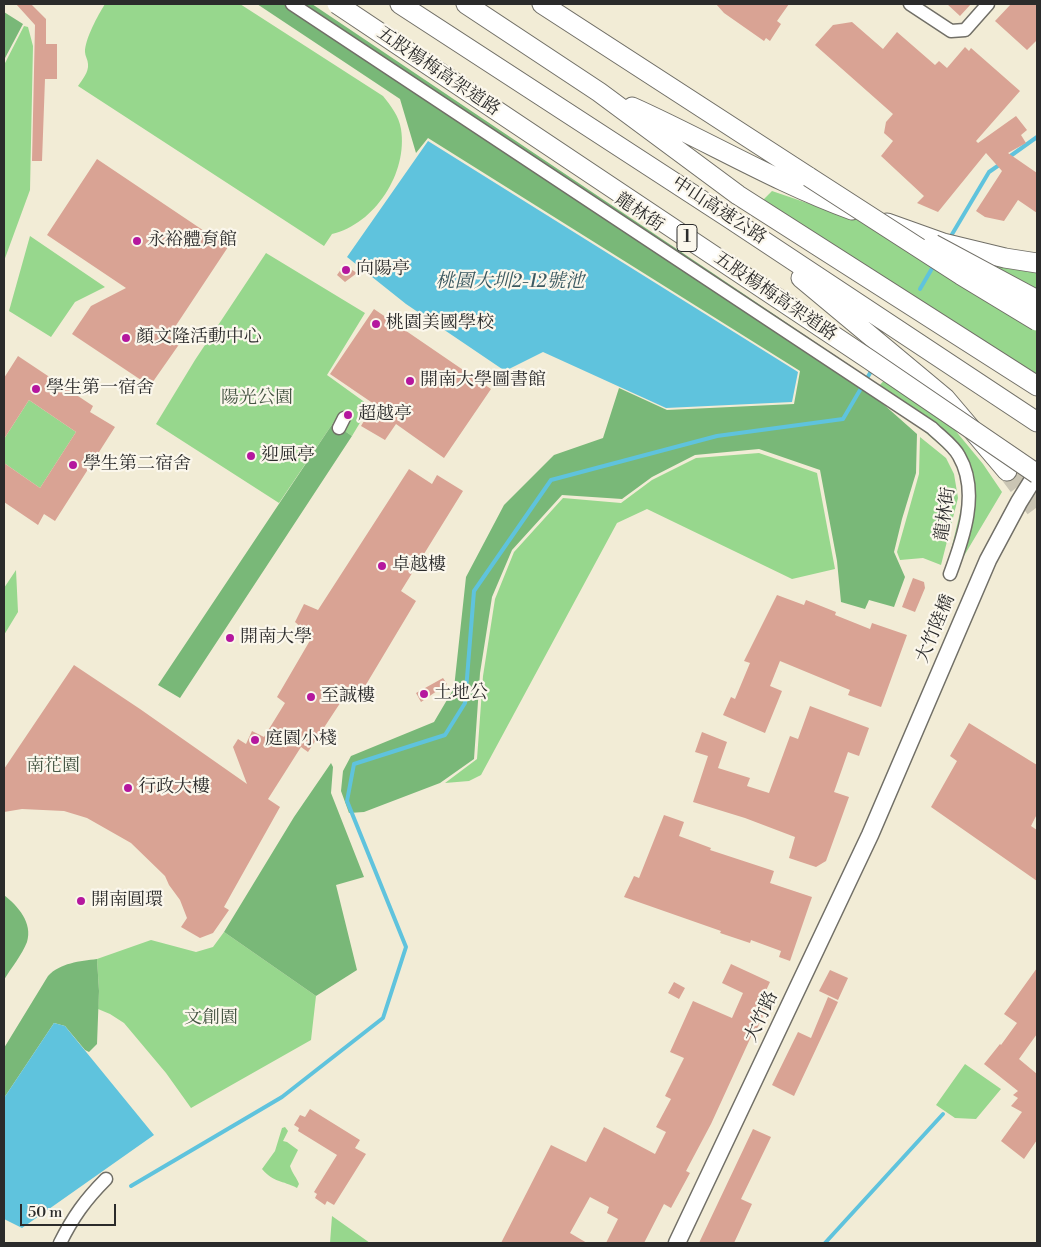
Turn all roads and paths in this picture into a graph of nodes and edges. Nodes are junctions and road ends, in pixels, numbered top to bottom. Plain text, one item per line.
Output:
1 (292, 4) edge
2 (337, 4) edge
3 (400, 4) edge
4 (466, 4) edge
5 (542, 4) edge
6 (910, 4) edge
7 (988, 4) edge
8 (599, 92) junction
9 (809, 177) junction
10 (730, 218) junction
11 (1037, 263) edge
12 (1037, 300) edge
13 (1037, 321) edge
14 (1037, 386) edge
15 (1037, 422) edge
16 (1007, 472) tunnel mouth
17 (1037, 474) edge
18 (950, 574) dead end
19 (882, 807) joint
20 (106, 1179) dead end
21 (60, 1243) edge
22 (677, 1243) edge

1 - 18 street, 龍林街
2 - 17 highway, 五股楊梅高架道路 / 1, bridge
3 - 10 highway, 中山高速公路 / 1
4 - 8 highway, 中山高速公路
5 - 9 highway
6 - 7 street
8 - 11 highway
8 - 14 highway, 中山高速公路
9 - 12 highway, bridge
9 - 13 highway, bridge
10 - 15 highway, 中山高速公路 / 1
10 - 16 highway
17 - 19 main road, 大竹陸橋
19 - 22 main road, 大竹路
20 - 21 street

